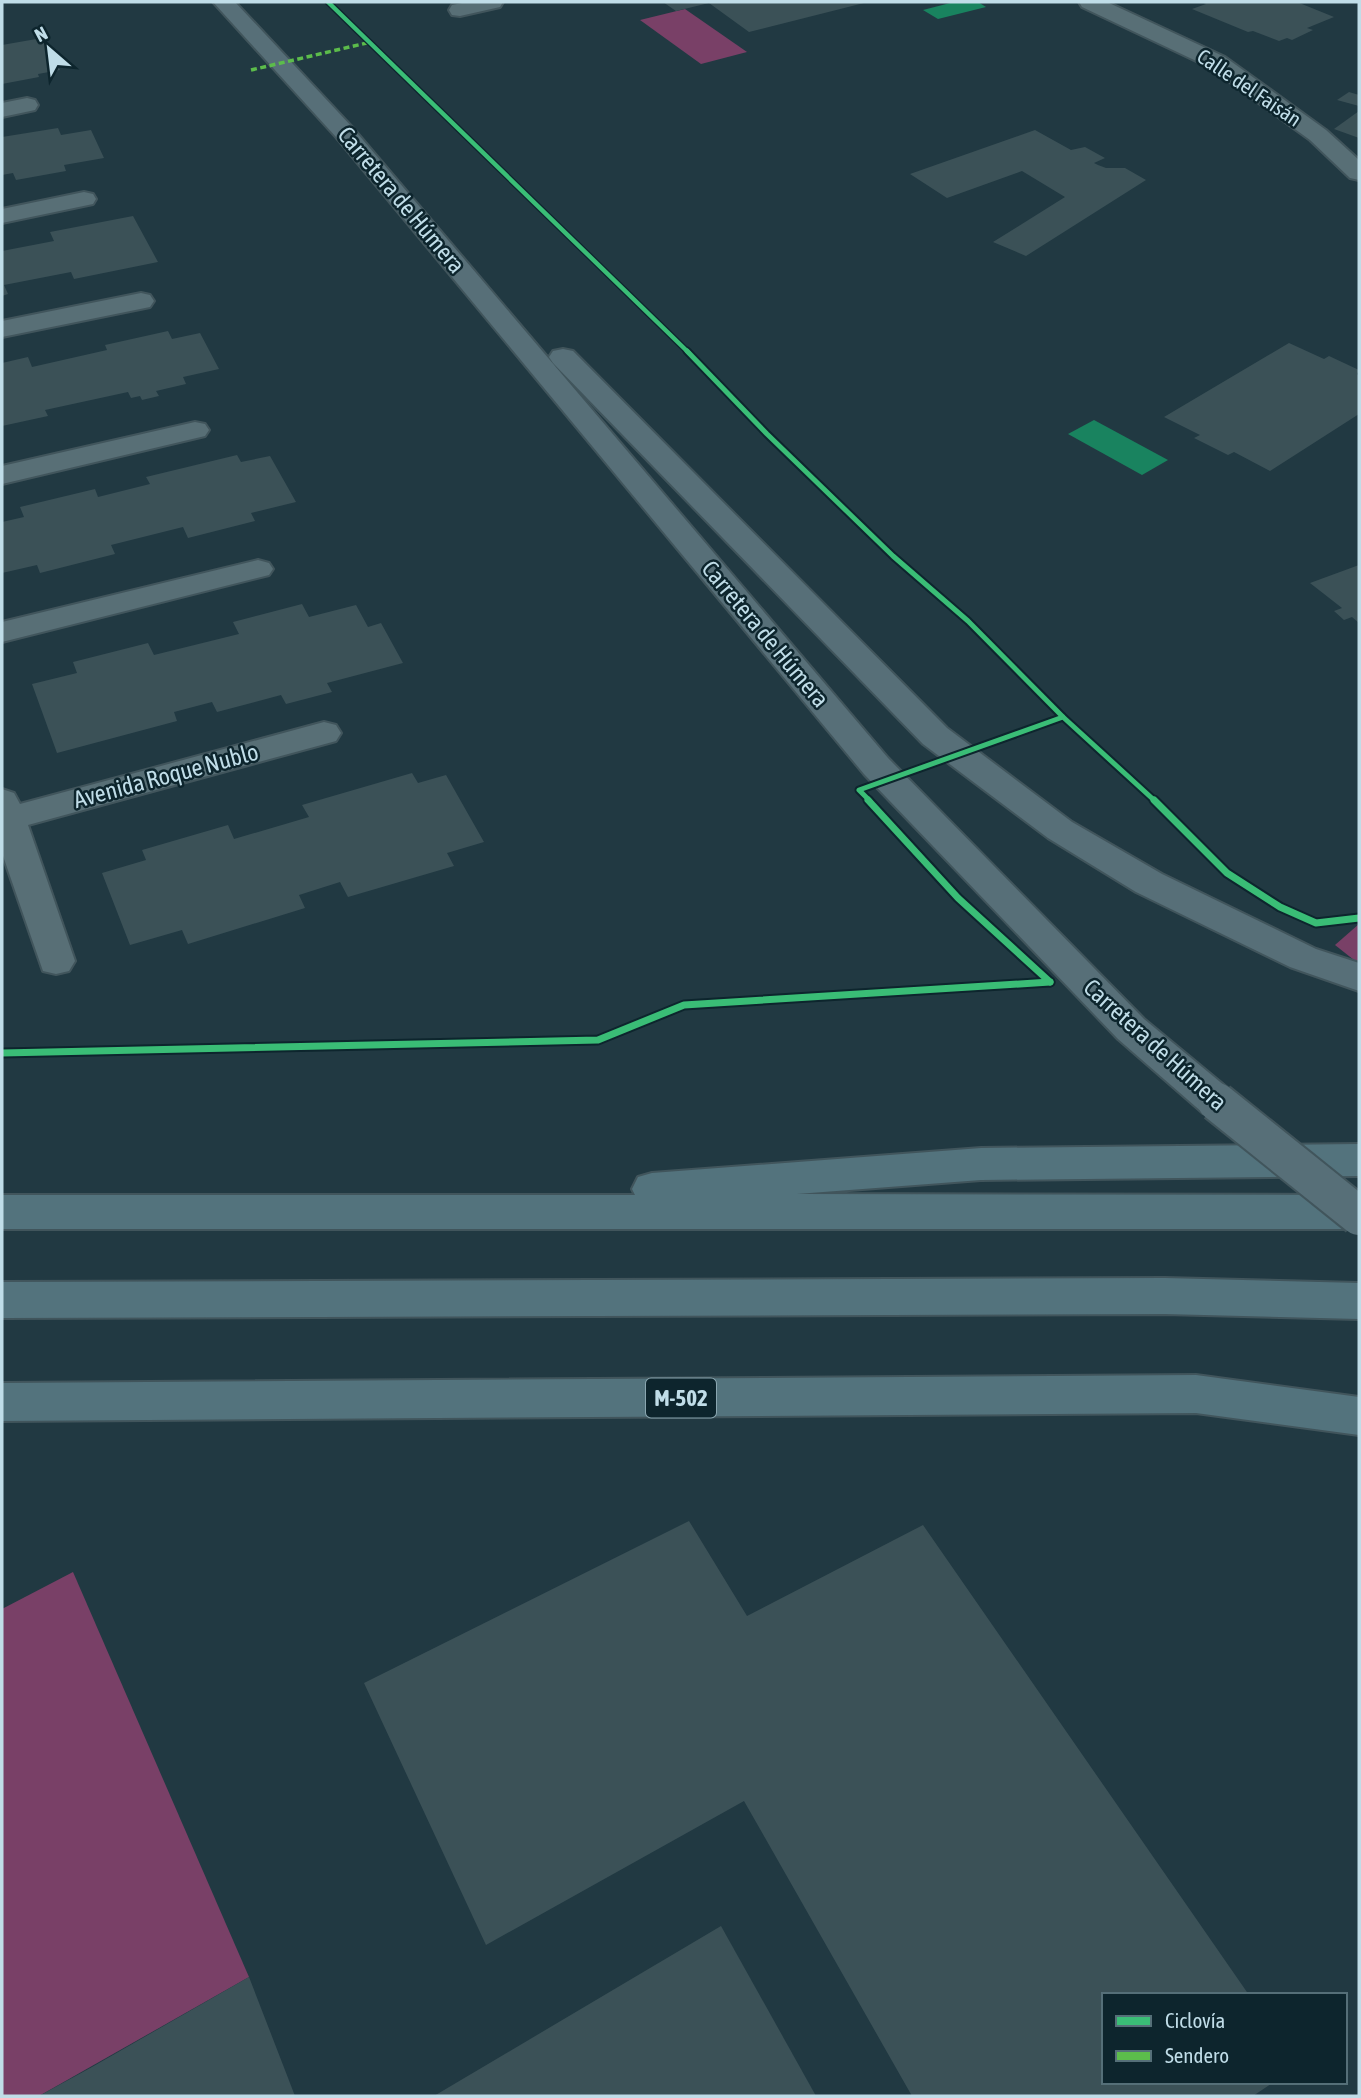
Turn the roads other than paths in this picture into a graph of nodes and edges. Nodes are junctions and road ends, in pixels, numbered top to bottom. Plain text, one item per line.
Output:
1 (223, 2) edge
2 (492, 2) edge
3 (1090, 2) edge
4 (460, 10) dead end
5 (27, 105) dead end
6 (2, 110) edge
7 (344, 132) junction
8 (1359, 173) edge
9 (84, 199) dead end
10 (2, 216) edge
11 (141, 301) dead end
12 (2, 329) edge
13 (195, 430) dead end
14 (2, 475) edge
15 (258, 569) dead end
16 (2, 632) edge
17 (324, 733) dead end
18 (5, 810) edge
19 (56, 961) dead end
20 (1359, 976) edge
21 (1359, 1160) edge
22 (2, 1212) edge
23 (324, 1214) junction
24 (1359, 1214) edge
25 (2, 1300) edge
26 (1359, 1301) edge
27 (2, 1402) edge
28 (1359, 1416) edge

1 - 7 main road, Carretera de Húmera
2 - 4 street
3 - 8 street, Calle del Faisán
5 - 6 street
7 - 20 main road
7 - 24 main road, Carretera de Húmera, bridge
9 - 10 street
11 - 12 street
13 - 14 street
15 - 16 street
17 - 18 street, Avenida Roque Nublo
18 - 19 street, Avenida Roque Nublo
21 - 23 highway
22 - 23 highway
23 - 24 highway
25 - 26 highway
27 - 28 highway, M-502

